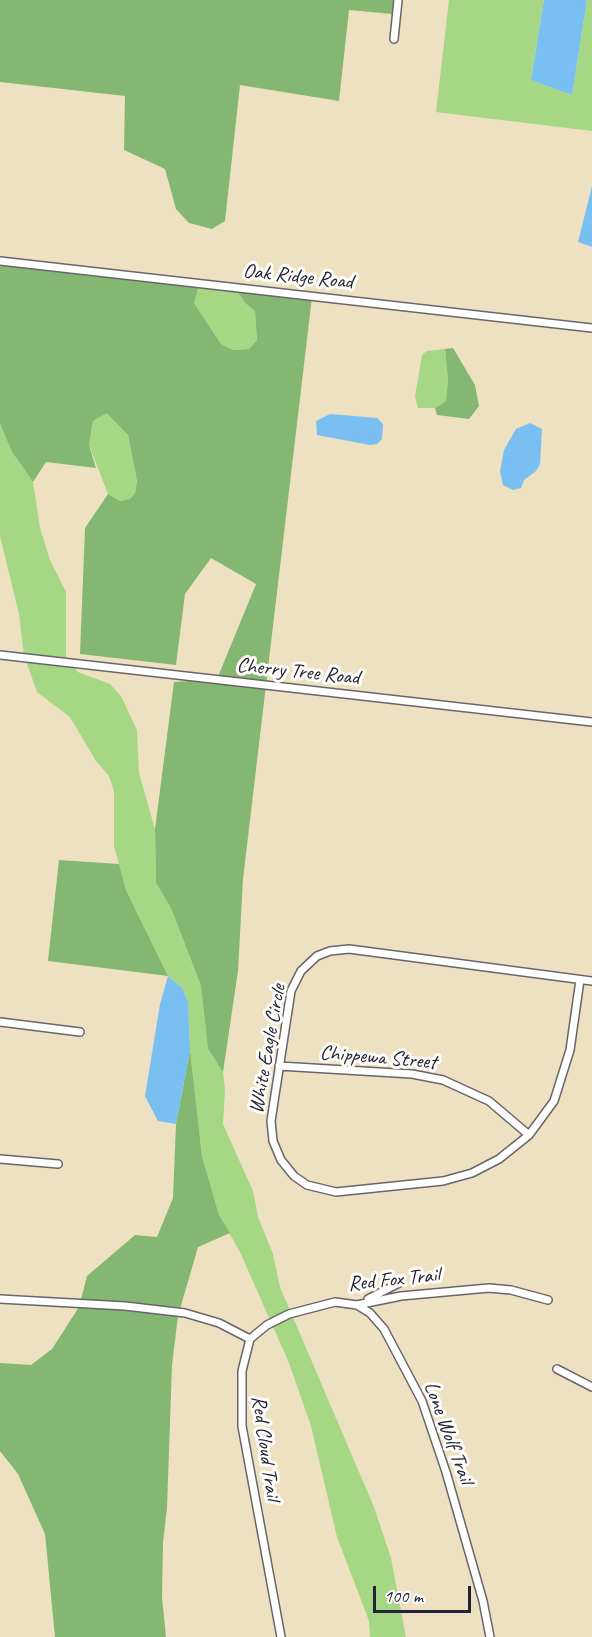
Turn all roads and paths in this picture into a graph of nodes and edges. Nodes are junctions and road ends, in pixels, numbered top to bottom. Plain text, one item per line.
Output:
1 (398, 0) edge
2 (394, 39) dead end
3 (0, 261) edge
4 (592, 328) edge
5 (0, 655) edge
6 (592, 722) edge
7 (580, 980) junction
8 (592, 981) edge
9 (0, 1022) edge
10 (80, 1032) dead end
11 (279, 1066) junction
12 (529, 1135) junction
13 (0, 1159) edge
14 (58, 1164) dead end
15 (401, 1282) dead end
16 (0, 1299) edge
17 (548, 1300) dead end
18 (357, 1305) junction
19 (250, 1339) junction
20 (557, 1369) dead end
21 (592, 1388) edge
22 (281, 1637) edge
23 (489, 1637) edge

1 - 2 street
3 - 4 street, Oak Ridge Road
5 - 6 street, Cherry Tree Road
7 - 8 street, White Eagle Circle
7 - 11 street, White Eagle Circle
7 - 12 street, White Eagle Circle
9 - 10 street
11 - 12 street, Chippewa Street
11 - 12 street, White Eagle Circle
13 - 14 street
15 - 18 street
16 - 19 street
17 - 18 street, Red Fox Trail
18 - 19 street, Red Fox Trail
18 - 23 street, Lone Wolf Trail
19 - 22 street, Red Cloud Trail
20 - 21 street

